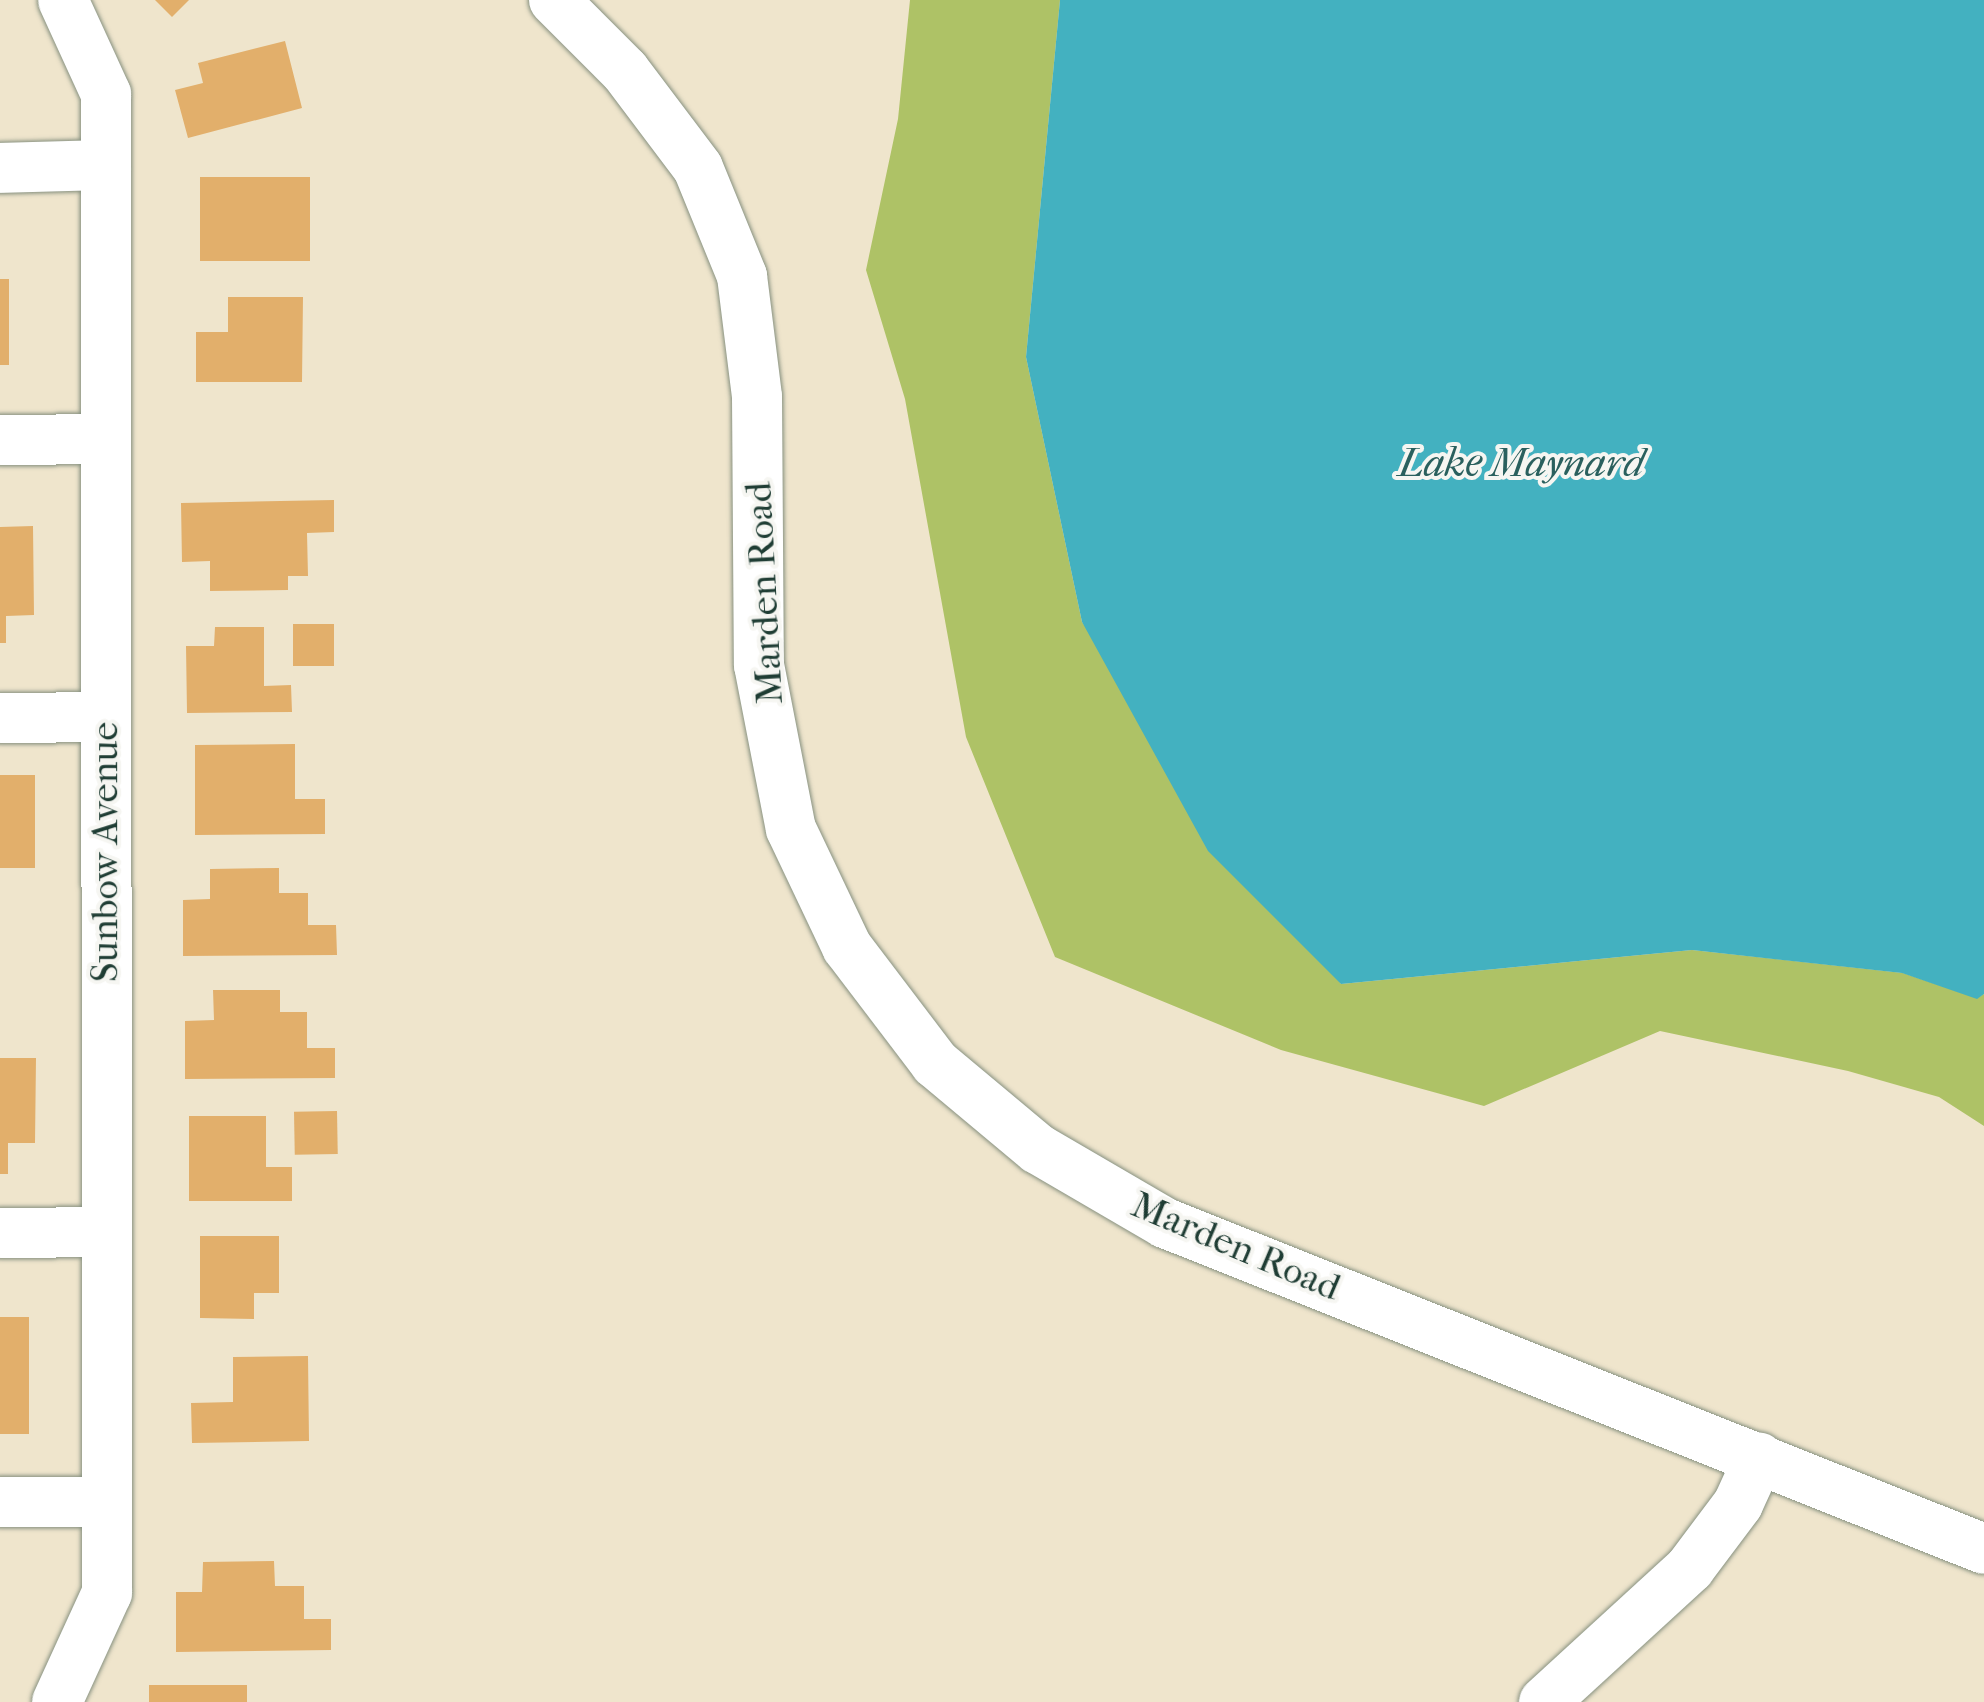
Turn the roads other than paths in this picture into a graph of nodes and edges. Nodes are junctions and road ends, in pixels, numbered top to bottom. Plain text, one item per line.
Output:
1 (63, 0) edge
2 (554, 0) edge
3 (106, 165) junction
4 (0, 168) edge
5 (106, 438) junction
6 (0, 440) edge
7 (105, 717) junction
8 (0, 718) edge
9 (105, 1232) junction
10 (0, 1233) edge
11 (1758, 1458) junction
12 (0, 1502) edge
13 (104, 1502) junction
14 (1984, 1548) edge
15 (58, 1702) edge
16 (1544, 1702) edge

1 - 3 street, Sunbow Avenue
2 - 11 street, Marden Road
3 - 4 street
3 - 5 street, Sunbow Avenue
5 - 6 street
5 - 7 street, Sunbow Avenue
7 - 8 street
7 - 9 street, Sunbow Avenue
9 - 10 street
9 - 13 street, Sunbow Avenue
11 - 14 street, Marden Road
11 - 16 street
12 - 13 street
13 - 15 street, Sunbow Avenue

